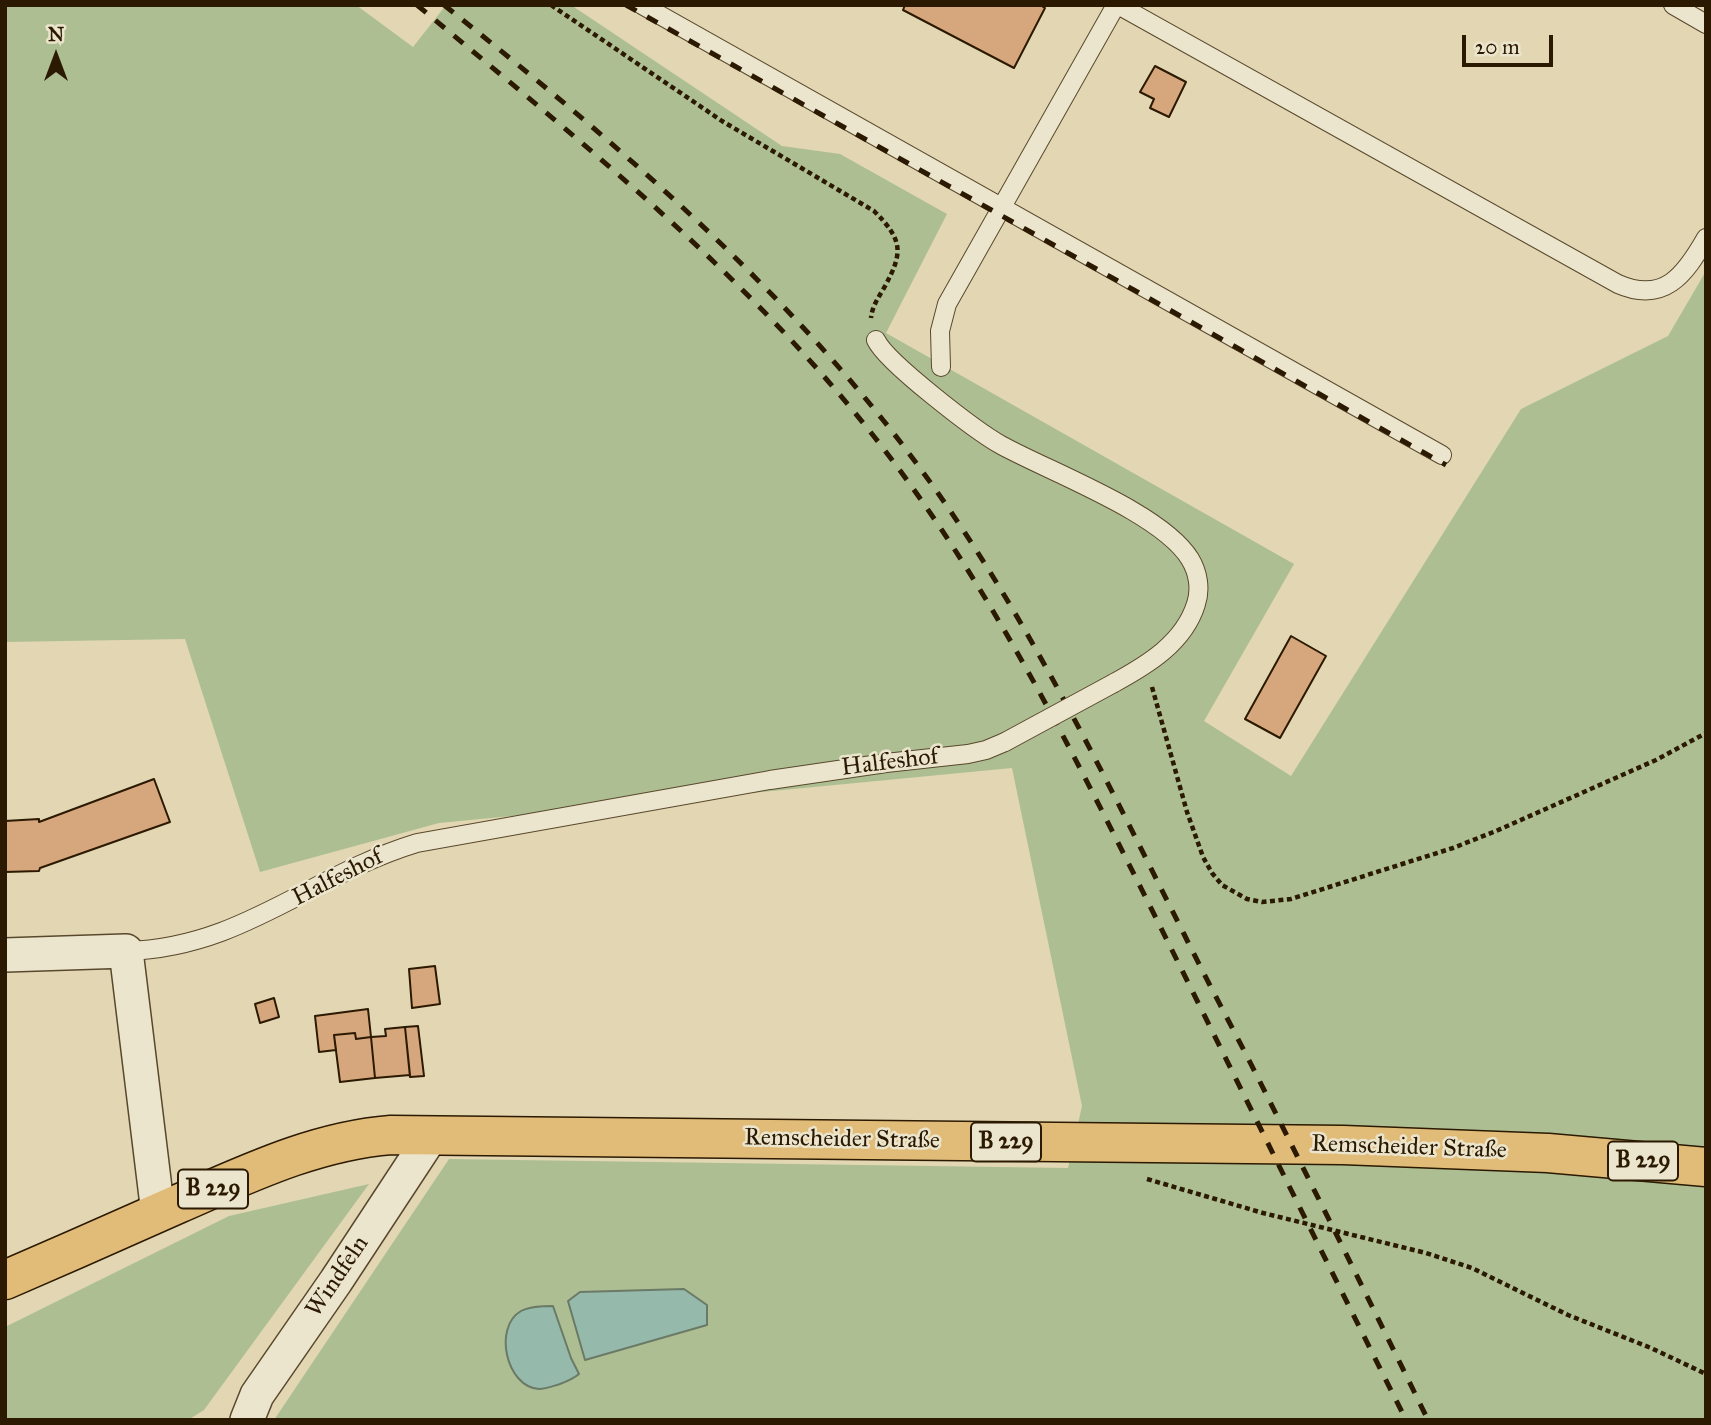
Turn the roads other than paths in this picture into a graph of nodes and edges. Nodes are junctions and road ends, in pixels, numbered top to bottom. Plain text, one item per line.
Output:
1 (642, 5) edge
2 (1117, 5) edge
3 (1672, 5) edge
4 (1706, 24) edge
5 (1001, 207) junction
6 (1706, 237) edge
7 (876, 340) road end
8 (942, 367) dead end
9 (1442, 455) dead end
10 (126, 951) junction
11 (5, 955) edge
12 (432, 1135) junction
13 (1706, 1167) edge
14 (158, 1213) junction
15 (5, 1280) edge
16 (247, 1420) edge

1 - 5 lane
2 - 5 lane
2 - 6 lane
3 - 4 lane
5 - 8 lane
5 - 9 lane
7 - 10 lane, Halfeshof, bridge
10 - 11 street, Halfeshof
10 - 14 street
12 - 13 main road, Remscheider Straße / B 229
12 - 14 main road, Remscheider Straße / B 229
12 - 16 street, Windfeln
14 - 15 main road, Remscheider Straße / B 229

